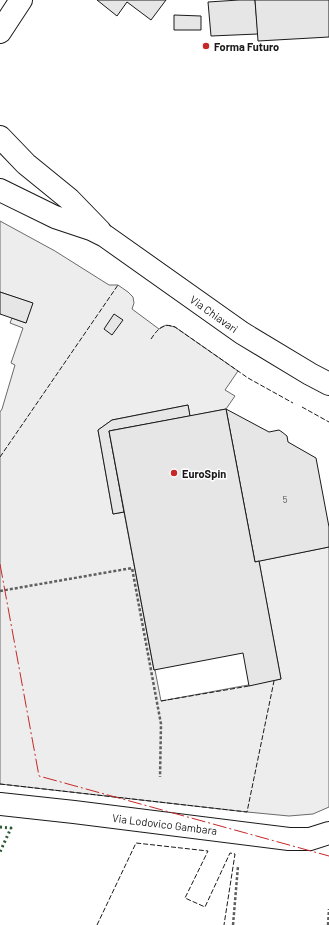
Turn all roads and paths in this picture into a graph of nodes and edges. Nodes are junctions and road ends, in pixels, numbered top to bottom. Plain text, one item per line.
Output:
1 (21, 0) edge
2 (0, 32) edge
3 (0, 137) edge
4 (0, 190) edge
5 (105, 236) junction
6 (329, 384) edge
7 (0, 591) edge
8 (160, 777) dead end
9 (0, 804) edge
10 (329, 833) edge
11 (238, 866) dead end
12 (329, 909) edge
13 (233, 925) edge
14 (328, 925) edge

1 - 2 street
3 - 5 street, Via Chiavari
4 - 5 street, Via Chiavari
5 - 6 street, Via Chiavari
7 - 8 path
9 - 10 street, Via Lodovico Gambara
11 - 13 path
12 - 14 path

